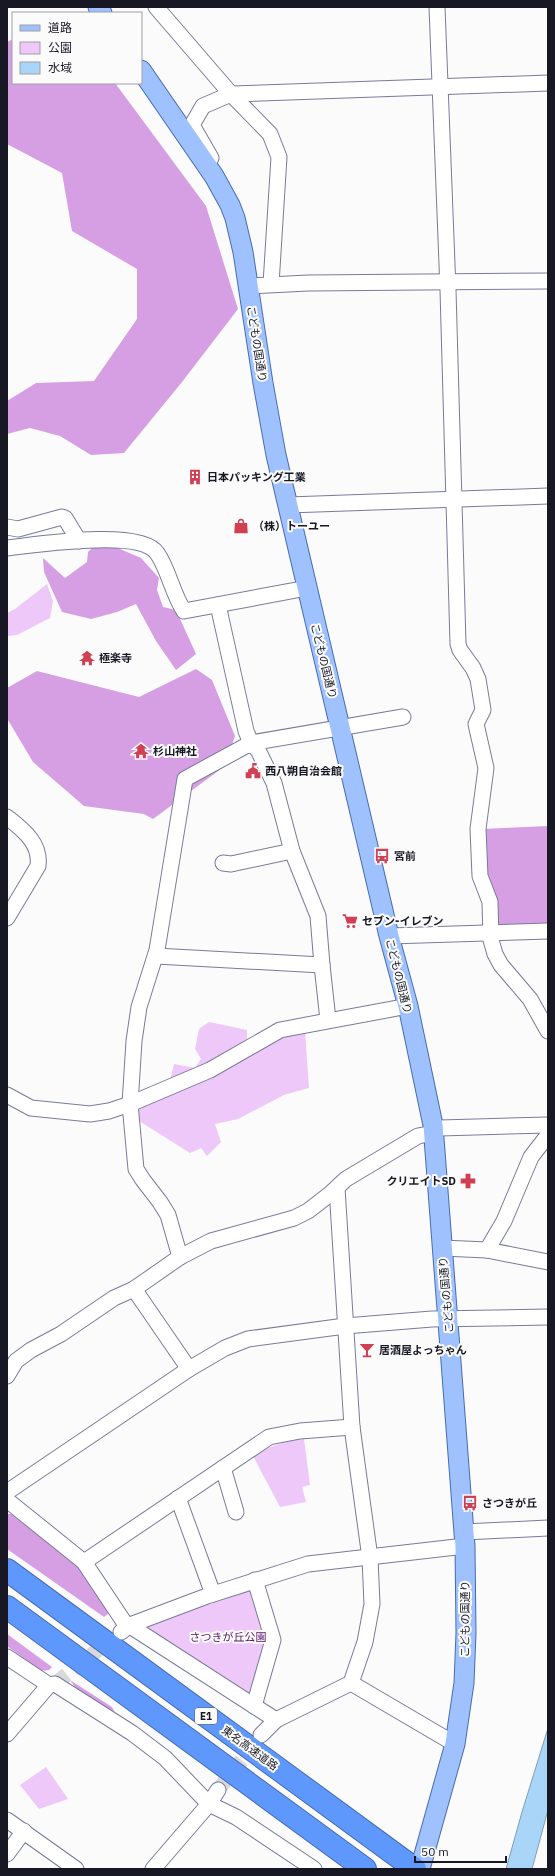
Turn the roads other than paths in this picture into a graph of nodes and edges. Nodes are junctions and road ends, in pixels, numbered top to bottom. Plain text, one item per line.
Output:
1 (156, 7) edge
2 (437, 7) edge
3 (142, 71) edge
4 (548, 82) edge
5 (440, 86) junction
6 (231, 94) junction
7 (214, 176) junction
8 (448, 281) junction
9 (548, 281) edge
10 (271, 284) junction
11 (248, 286) junction
12 (548, 496) edge
13 (454, 499) junction
14 (288, 505) junction
15 (7, 527) edge
16 (79, 540) junction
17 (7, 548) edge
18 (307, 588) junction
19 (218, 605) junction
20 (403, 717) dead end
21 (341, 728) junction
22 (251, 743) junction
23 (7, 817) edge
24 (292, 851) junction
25 (223, 863) dead end
26 (7, 918) edge
27 (548, 931) edge
28 (492, 932) junction
29 (389, 936) junction
30 (156, 956) junction
31 (322, 966) junction
32 (408, 1006) junction
33 (328, 1020) junction
34 (548, 1031) edge
35 (7, 1095) edge
36 (130, 1104) junction
37 (548, 1125) edge
38 (433, 1133) junction
39 (548, 1135) edge
40 (337, 1188) junction
41 (442, 1248) junction
42 (487, 1250) junction
43 (180, 1257) junction
44 (548, 1262) edge
45 (134, 1289) junction
46 (548, 1317) edge
47 (448, 1318) junction
48 (345, 1326) junction
49 (189, 1370) junction
50 (7, 1376) edge
51 (352, 1427) junction
52 (223, 1468) junction
53 (7, 1492) edge
54 (178, 1498) junction
55 (7, 1500) edge
56 (236, 1512) dead end
57 (548, 1528) edge
58 (464, 1539) junction
59 (370, 1558) junction
60 (84, 1562) junction
61 (7, 1570) edge
62 (255, 1580) junction
63 (213, 1594) junction
64 (7, 1606) edge
65 (125, 1628) junction
66 (7, 1657) edge
67 (351, 1683) junction
68 (49, 1685) junction
69 (254, 1706) junction
70 (276, 1720) junction
71 (7, 1734) edge
72 (261, 1735) tunnel mouth
73 (455, 1744) junction
74 (218, 1790) tunnel mouth
75 (209, 1804) junction
76 (7, 1820) edge
77 (24, 1831) junction
78 (7, 1854) edge
79 (308, 1867) edge
80 (414, 1867) edge
81 (76, 1869) edge
82 (153, 1869) edge
83 (365, 1869) edge

1 - 6 street
2 - 5 street
3 - 7 main road, こどもの国通り
4 - 5 street
5 - 6 street
5 - 8 street
6 - 7 street
6 - 10 street
7 - 11 main road, こどもの国通り
8 - 9 street
8 - 10 street
8 - 13 street
10 - 11 street
11 - 14 main road, こどもの国通り
12 - 13 street
13 - 14 street
13 - 28 street
14 - 18 main road, こどもの国通り
15 - 16 street
16 - 17 street
16 - 19 street
18 - 19 street
18 - 21 main road, こどもの国通り
19 - 22 street
20 - 21 street
21 - 22 street
21 - 29 main road, こどもの国通り
22 - 24 street
22 - 30 street
23 - 26 street
24 - 25 street
24 - 31 street
27 - 28 street
28 - 29 street
28 - 34 street
29 - 32 main road, こどもの国通り
30 - 31 street
30 - 36 street
31 - 33 street
32 - 33 street
32 - 38 main road, こどもの国通り
33 - 36 street
35 - 36 street
36 - 43 street
37 - 38 street
38 - 40 street
38 - 41 main road, こどもの国通り
39 - 42 street
40 - 43 street
40 - 48 street
41 - 42 street
41 - 47 main road, こどもの国通り
42 - 44 street
43 - 45 street
45 - 49 street
45 - 50 street
46 - 47 street
47 - 48 street
47 - 58 main road, こどもの国通り
48 - 49 street
48 - 51 street
49 - 53 street
51 - 52 street
51 - 59 street
52 - 54 street
52 - 56 street
54 - 60 street
54 - 63 street
55 - 60 street
57 - 58 street
58 - 59 street
58 - 73 main road, こどもの国通り
59 - 62 street
59 - 67 street
60 - 65 street
61 - 80 highway, 東名高速道路 / E1
62 - 63 street
62 - 69 street
63 - 65 street
64 - 83 highway
65 - 69 street
66 - 68 street
67 - 70 street
67 - 73 street
68 - 71 street
68 - 75 street
69 - 70 street
70 - 72 street
73 - 80 main road, こどもの国通り
74 - 75 street
75 - 79 street
75 - 82 street
76 - 77 street
77 - 78 street
77 - 81 street

